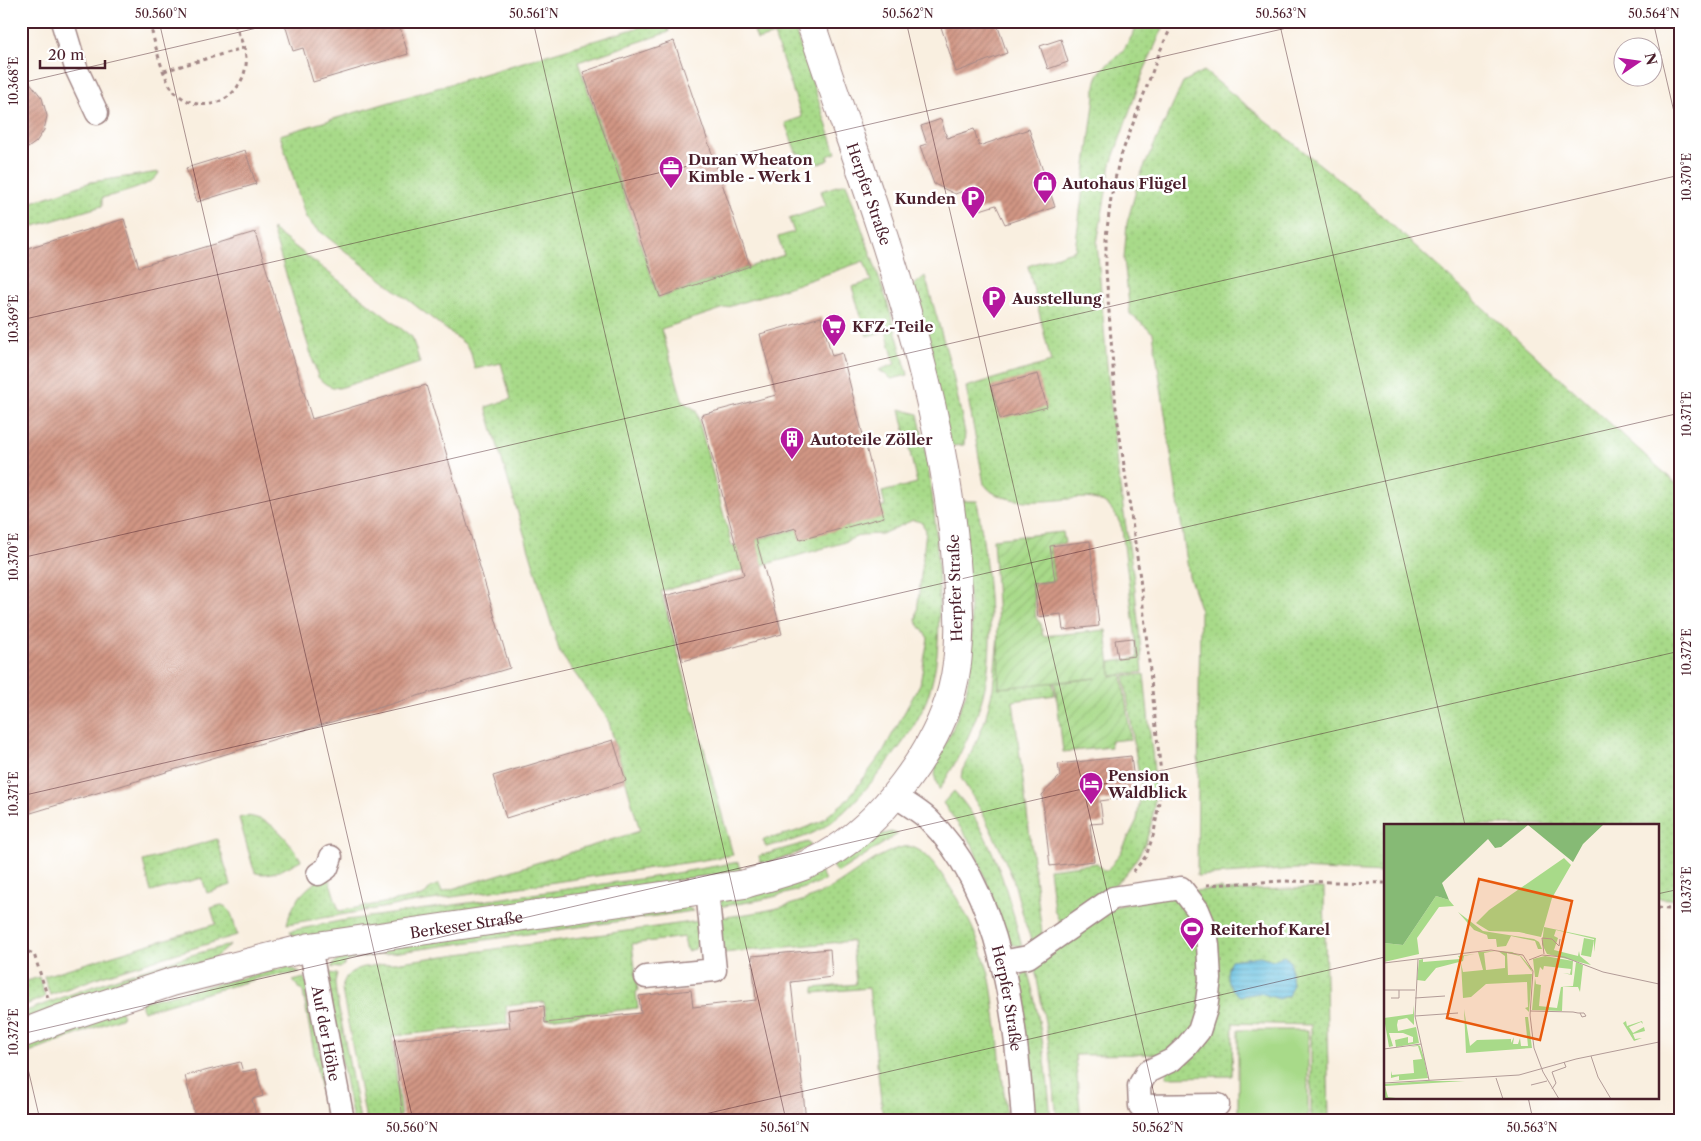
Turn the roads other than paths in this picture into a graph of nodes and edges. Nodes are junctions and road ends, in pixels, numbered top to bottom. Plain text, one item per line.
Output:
1 (62, 21) edge
2 (810, 21) edge
3 (97, 113) dead end
4 (894, 795) junction
5 (331, 856) dead end
6 (318, 874) dead end
7 (707, 890) junction
8 (310, 947) junction
9 (1002, 962) junction
10 (646, 977) dead end
11 (21, 1034) edge
12 (1218, 1105) dead end
13 (343, 1120) edge
14 (1023, 1120) edge

1 - 3 street
2 - 4 main road, Herpfer Straße
4 - 7 main road, Berkeser Straße
4 - 9 street, Herpfer Straße
5 - 6 street
7 - 8 main road, Berkeser Straße
7 - 10 street
8 - 11 main road, Berkeser Straße
8 - 13 street, Auf der Höhe
9 - 12 street
9 - 14 street, Herpfer Straße

